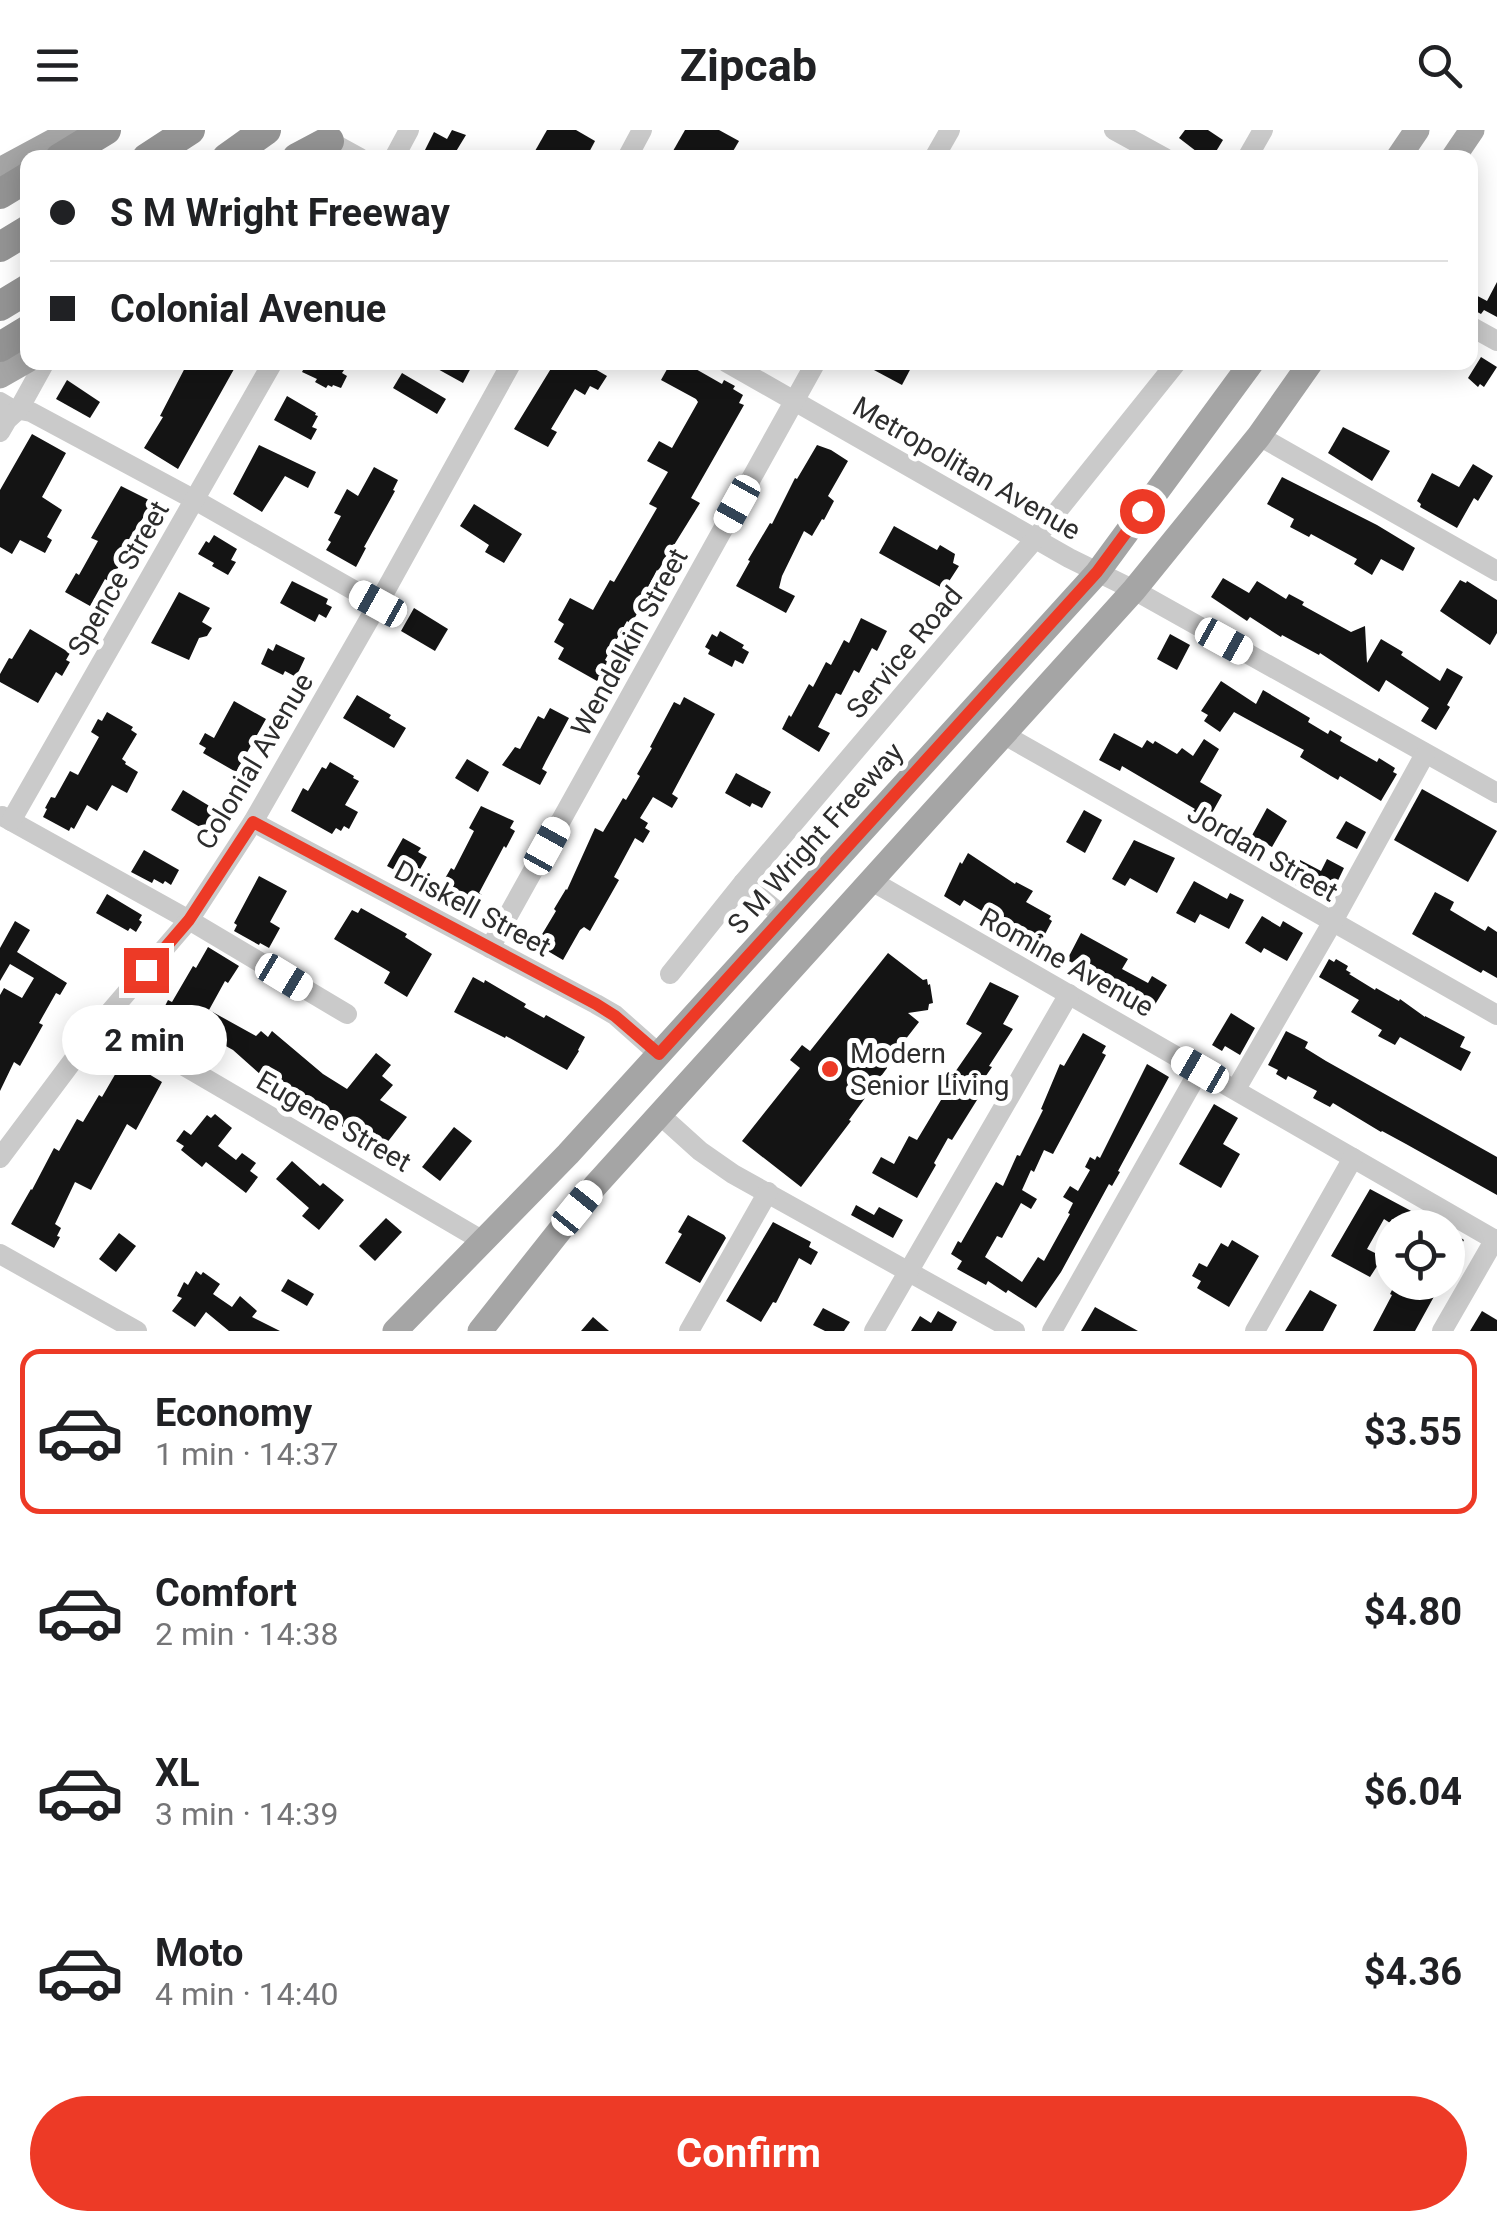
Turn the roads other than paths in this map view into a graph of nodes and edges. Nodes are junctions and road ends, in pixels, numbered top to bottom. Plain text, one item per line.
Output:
1 (74, 130) edge
2 (106, 130) edge
3 (190, 130) edge
4 (266, 130) edge
5 (1114, 130) edge
6 (37, 150) edge
7 (73, 150) edge
8 (159, 150) edge
9 (238, 150) edge
10 (1150, 150) edge
11 (38, 370) edge
12 (268, 370) edge
13 (508, 370) edge
14 (740, 370) edge
15 (811, 370) edge
16 (1171, 370) edge
17 (1246, 370) edge
18 (1305, 370) edge
19 (794, 401) junction
20 (10, 405) edge
21 (0, 432) edge
22 (1259, 436) junction
23 (194, 500) junction
24 (1035, 539) junction
25 (1497, 571) edge
26 (1097, 572) junction
27 (1134, 590) junction
28 (378, 604) junction
29 (1004, 734) junction
30 (1424, 754) junction
31 (1497, 794) edge
32 (6, 818) edge
33 (253, 822) junction
34 (870, 880) junction
35 (743, 884) junction
36 (784, 917) junction
37 (189, 920) junction
38 (1332, 923) junction
39 (490, 948) junction
40 (670, 974) dead end
41 (1069, 994) junction
42 (348, 1014) dead end
43 (1497, 1015) edge
44 (104, 1020) junction
45 (659, 1054) junction
46 (1200, 1070) junction
47 (1236, 1089) junction
48 (659, 1114) junction
49 (0, 1158) edge
50 (1354, 1158) junction
51 (768, 1192) junction
52 (1496, 1240) edge
53 (483, 1242) junction
54 (0, 1254) edge
55 (909, 1271) junction
56 (137, 1331) edge
57 (396, 1331) edge
58 (480, 1331) edge
59 (688, 1331) edge
60 (874, 1331) edge
61 (1015, 1331) edge
62 (1052, 1331) edge
63 (1255, 1331) edge
64 (1442, 1331) edge

1 - 6 main road
2 - 7 highway
3 - 8 highway
4 - 9 highway
5 - 10 street
11 - 20 street
12 - 23 street, Spence Street
13 - 28 street, Colonial Avenue
14 - 19 street, Metropolitan Avenue
15 - 19 street, Wendelkin Street
16 - 24 street, Service Road
17 - 26 main road, S M Wright Freeway
18 - 22 main road
19 - 24 street, Metropolitan Avenue
19 - 39 street, Wendelkin Street
20 - 21 street
20 - 23 street
22 - 25 street
22 - 27 main road
23 - 28 street
23 - 32 street, Spence Street
24 - 26 street, Metropolitan Avenue
24 - 35 street, Service Road
26 - 27 street, Metropolitan Avenue
26 - 36 main road, S M Wright Freeway
27 - 29 main road
27 - 30 street, Metropolitan Avenue
28 - 33 street, Colonial Avenue
29 - 34 main road
29 - 38 street, Jordan Street
30 - 31 street, Metropolitan Avenue
30 - 38 street
32 - 37 street
33 - 37 street, Colonial Avenue
33 - 39 street, Driskell Street
34 - 41 street, Romine Avenue
34 - 48 main road
35 - 36 street
35 - 40 street, Service Road
36 - 45 main road, S M Wright Freeway
37 - 42 street
37 - 44 street, Colonial Avenue
38 - 43 street, Jordan Street
38 - 47 street
39 - 45 street, Driskell Street
41 - 46 street, Romine Avenue
41 - 55 street
44 - 49 street, Colonial Avenue
44 - 53 street, Eugene Street
45 - 53 main road, S M Wright Freeway
46 - 47 street, Romine Avenue
46 - 62 street
47 - 50 street, Romine Avenue
48 - 51 street
48 - 58 main road
50 - 52 street, Romine Avenue
50 - 63 street
51 - 55 street
51 - 59 street
52 - 64 street
53 - 57 main road, S M Wright Freeway
54 - 56 street
55 - 60 street
55 - 61 street

